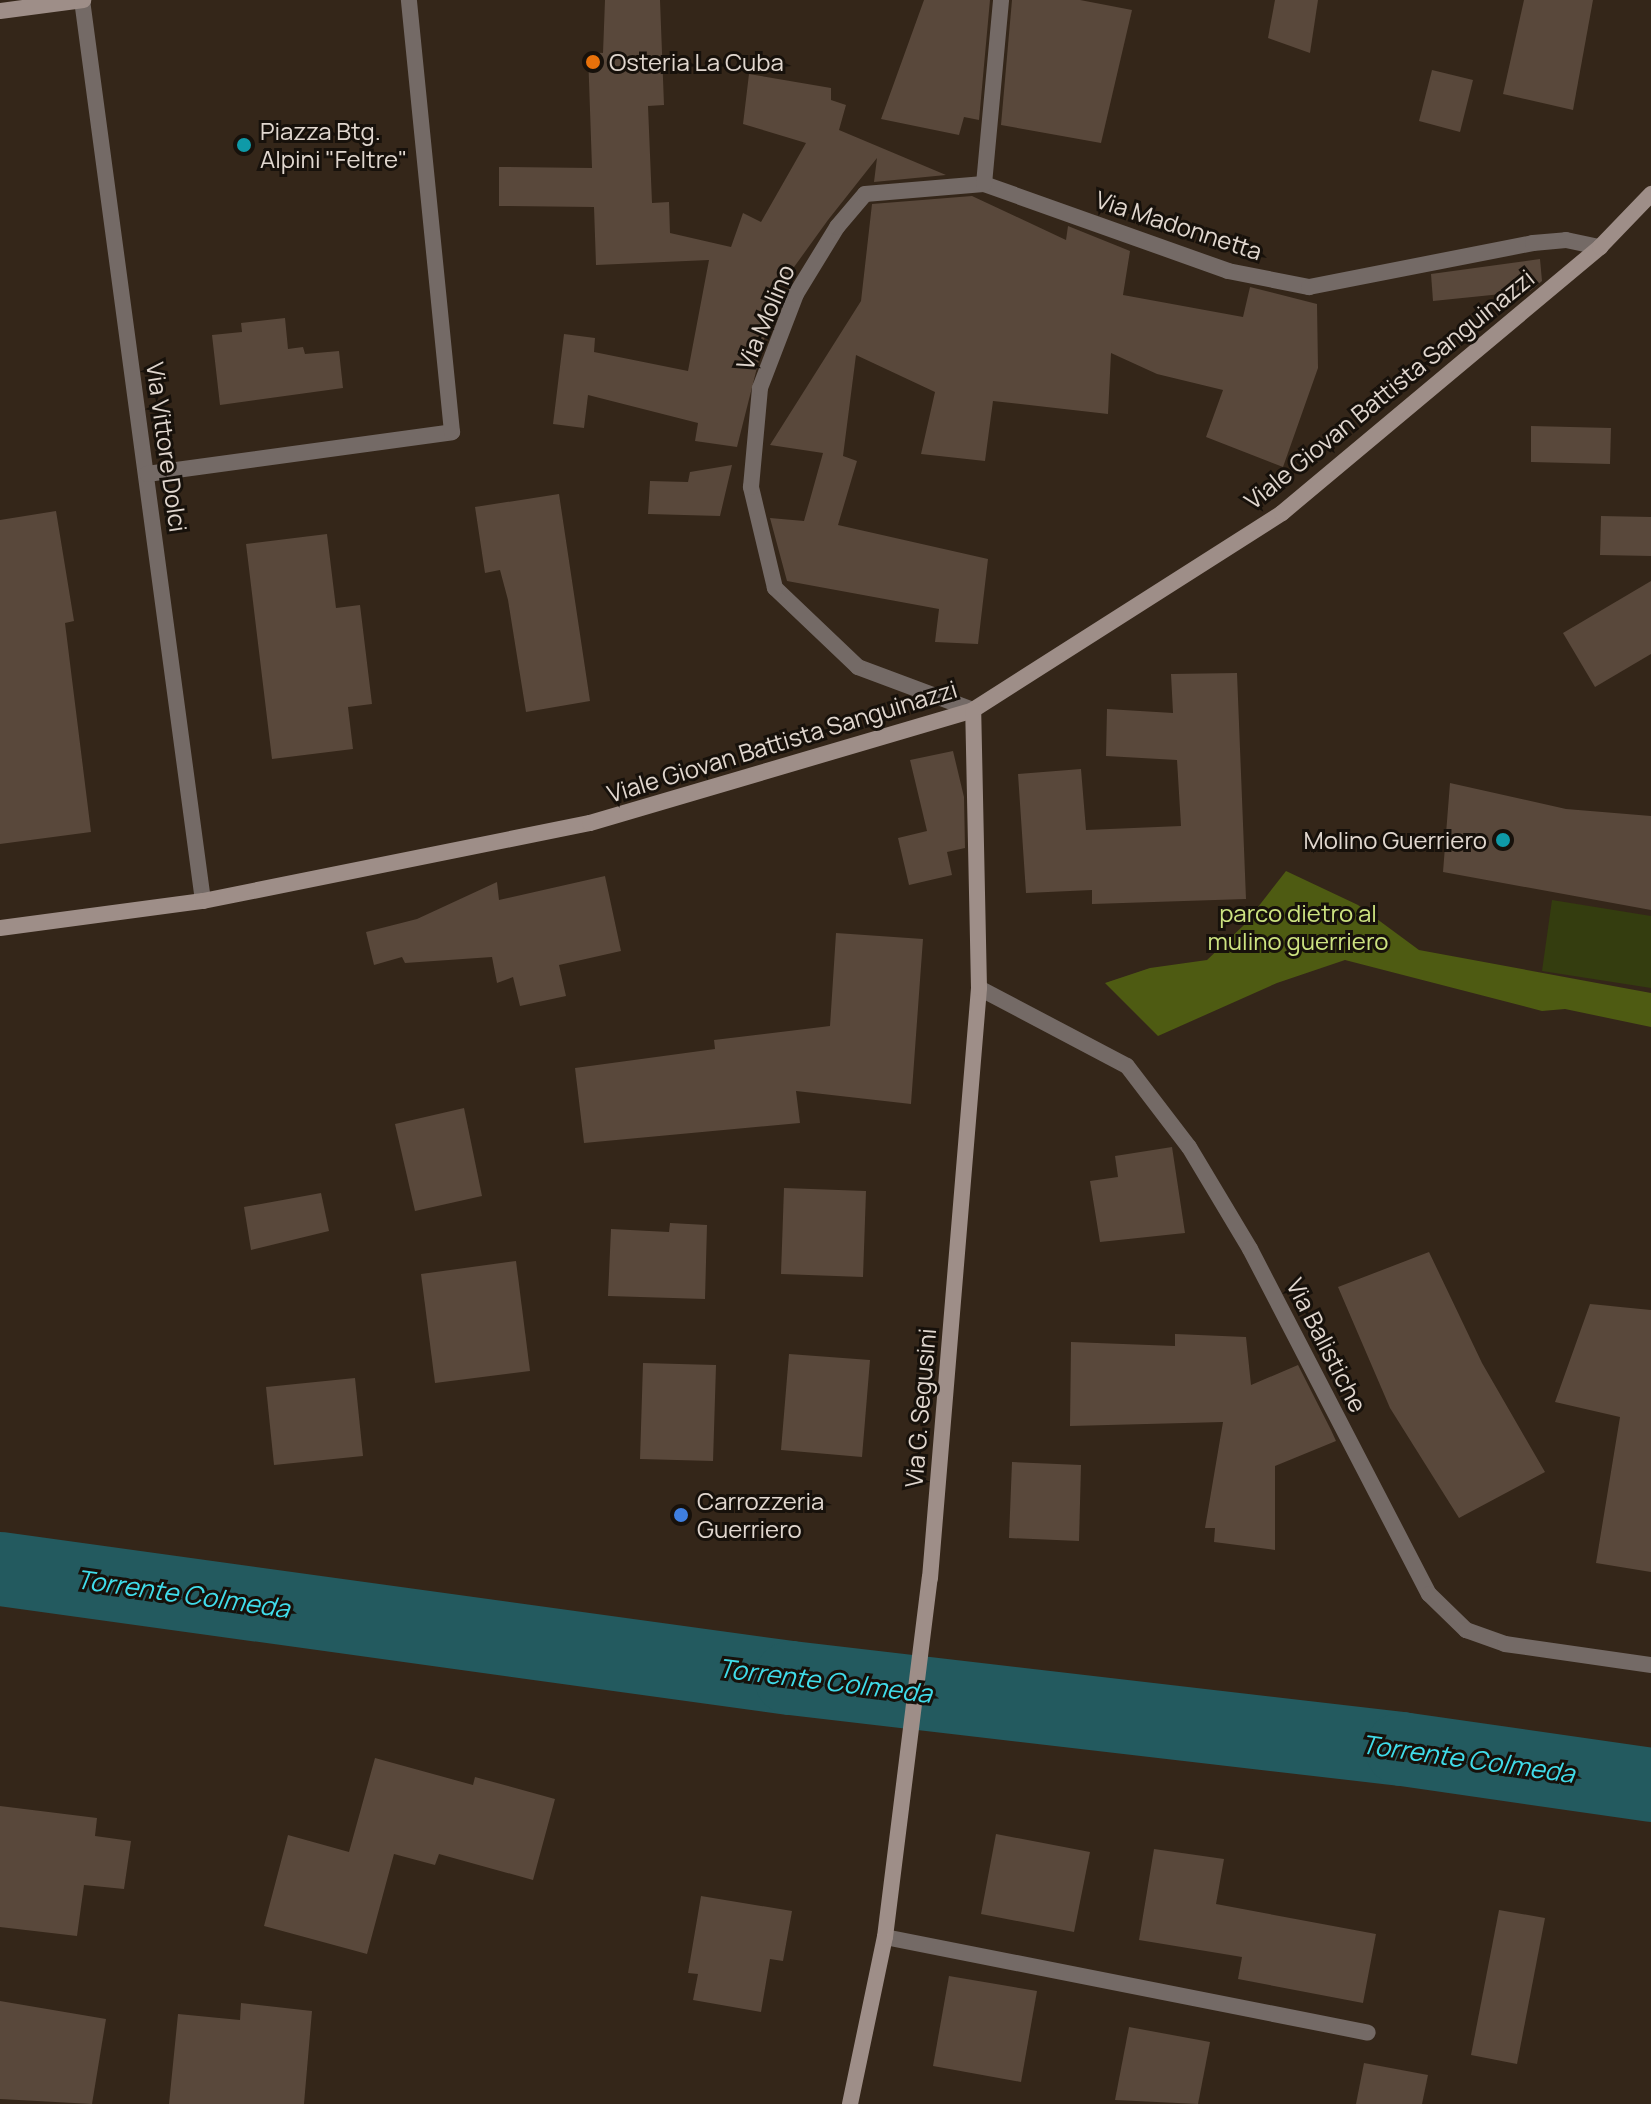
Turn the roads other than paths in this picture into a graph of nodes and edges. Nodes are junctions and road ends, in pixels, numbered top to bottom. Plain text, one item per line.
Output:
1 (82, 0) edge
2 (409, 0) edge
3 (1001, 0) edge
4 (0, 11) edge
5 (984, 184) junction
6 (1651, 194) edge
7 (1600, 247) junction
8 (147, 474) junction
9 (973, 710) junction
10 (203, 901) junction
11 (0, 928) edge
12 (979, 988) junction
13 (1651, 1665) edge
14 (885, 1937) junction
15 (1368, 2033) dead end
16 (850, 2104) edge

1 - 4 street
1 - 8 street, Via Vittore Dolci
2 - 8 street
3 - 5 street
5 - 7 street, Via Madonnetta
5 - 9 street, Via Molino
6 - 7 street, Viale Giovan Battista Sanguinazzi
7 - 9 street, Viale Giovan Battista Sanguinazzi
8 - 10 street, Via Vittore Dolci
9 - 10 street, Viale Giovan Battista Sanguinazzi
9 - 12 street, Via G. Segusini
10 - 11 street, Viale Giovan Battista Sanguinazzi
12 - 13 street, Via Balistiche
12 - 14 street, Via G. Segusini
14 - 15 street
14 - 16 street, Via G. Segusini

